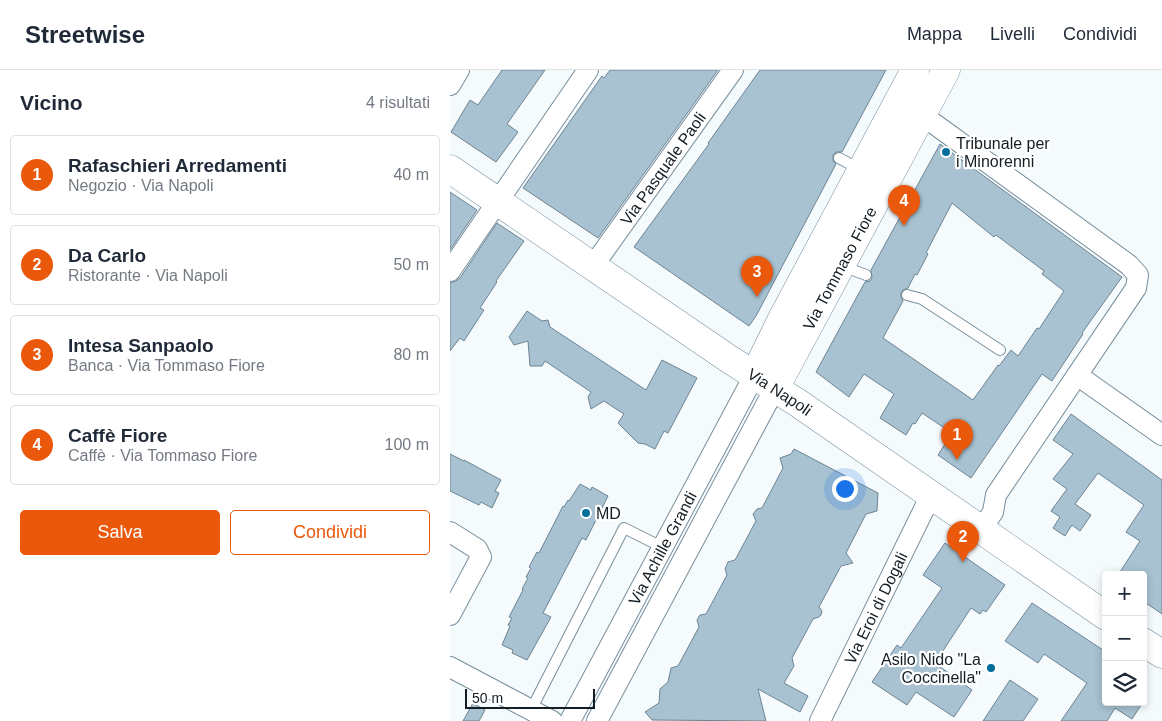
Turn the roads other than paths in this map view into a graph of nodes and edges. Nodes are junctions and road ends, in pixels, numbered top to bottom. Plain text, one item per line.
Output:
1 (459, 70) edge
2 (588, 70) edge
3 (733, 70) edge
4 (915, 70) edge
5 (946, 70) edge
6 (450, 85) edge
7 (922, 115) junction
8 (450, 170) edge
9 (498, 202) junction
10 (593, 266) junction
11 (841, 266) junction
12 (450, 271) edge
13 (866, 275) dead end
14 (907, 295) dead end
15 (794, 324) junction
16 (1000, 350) dead end
17 (1077, 376) junction
18 (764, 382) junction
19 (1162, 436) edge
20 (931, 496) junction
21 (981, 530) junction
22 (450, 532) edge
23 (662, 547) junction
24 (1102, 613) edge
25 (450, 615) edge
26 (1147, 645) edge
27 (1162, 654) edge
28 (450, 667) edge
29 (531, 710) junction
30 (552, 721) edge
31 (570, 721) edge
32 (597, 721) edge
33 (820, 721) edge

1 - 6 street
2 - 9 street
3 - 10 street, Via Pasquale Paoli
4 - 15 main road, Via Tommaso Fiore
5 - 7 main road, Via Tommaso Fiore
7 - 11 main road, Via Tommaso Fiore
7 - 17 street
8 - 9 main road, Via Napoli
9 - 10 main road, Via Napoli
9 - 12 street
10 - 18 main road, Via Napoli
11 - 13 lane
11 - 15 main road, Via Tommaso Fiore
14 - 16 lane
15 - 18 main road, Via Tommaso Fiore
17 - 19 street
17 - 21 street
18 - 20 main road, Via Napoli
18 - 23 street, Via Achille Grandi
18 - 32 street, Via Achille Grandi
20 - 21 main road, Via Napoli
20 - 33 street, Via Eroi di Dogali
21 - 24 main road, Via Napoli
22 - 25 street
23 - 29 lane
23 - 31 street, Via Achille Grandi
26 - 27 main road
28 - 29 street
29 - 30 street

